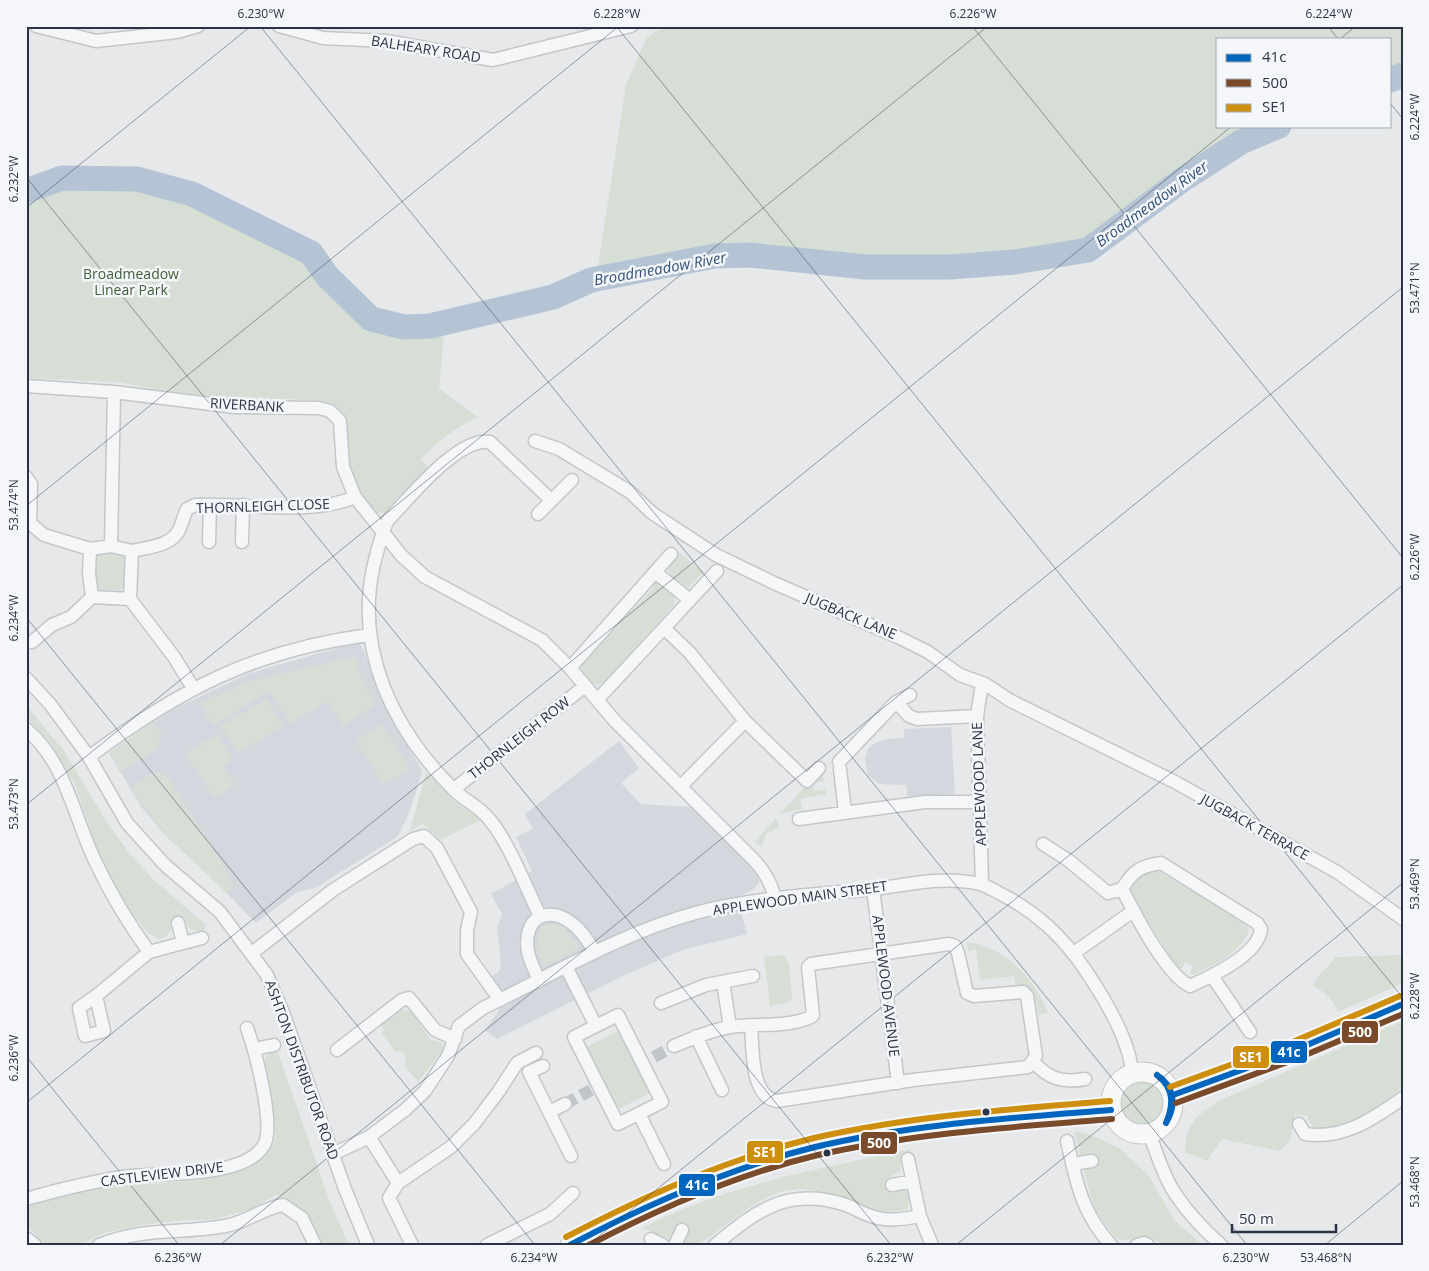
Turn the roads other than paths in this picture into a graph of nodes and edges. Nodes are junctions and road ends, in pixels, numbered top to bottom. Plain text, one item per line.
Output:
1 (36, 26) edge
2 (198, 26) edge
3 (279, 26) edge
4 (631, 26) edge
5 (26, 386) edge
6 (114, 392) junction
7 (535, 441) dead end
8 (26, 477) edge
9 (572, 480) dead end
10 (355, 497) junction
11 (551, 500) junction
12 (210, 505) junction
13 (243, 505) junction
14 (538, 514) dead end
15 (28, 523) edge
16 (381, 533) junction
17 (209, 542) dead end
18 (242, 542) dead end
19 (111, 546) junction
20 (90, 549) junction
21 (132, 551) junction
22 (671, 554) dead end
23 (717, 571) dead end
24 (655, 572) junction
25 (92, 597) junction
26 (130, 600) junction
27 (690, 600) junction
28 (664, 628) junction
29 (369, 635) junction
30 (32, 642) dead end
31 (570, 668) junction
32 (26, 678) edge
33 (985, 684) junction
34 (585, 686) junction
35 (193, 688) junction
36 (910, 695) dead end
37 (597, 700) junction
38 (896, 702) junction
39 (977, 716) junction
40 (746, 721) junction
41 (26, 729) edge
42 (89, 756) junction
43 (819, 768) dead end
44 (1173, 781) joint
45 (681, 786) junction
46 (454, 789) junction
47 (980, 802) junction
48 (845, 812) junction
49 (799, 819) dead end
50 (1043, 844) dead end
51 (982, 884) junction
52 (873, 889) junction
53 (1122, 889) junction
54 (775, 899) junction
55 (1133, 911) junction
56 (540, 916) junction
57 (1403, 918) edge
58 (178, 923) dead end
59 (202, 938) dead end
60 (183, 943) junction
61 (149, 952) junction
62 (595, 952) junction
63 (881, 952) junction
64 (252, 953) junction
65 (1074, 953) junction
66 (566, 967) junction
67 (753, 976) dead end
68 (1212, 976) junction
69 (539, 981) junction
70 (724, 982) junction
71 (96, 996) dead end
72 (500, 1000) junction
73 (661, 1003) dead end
74 (1403, 1004) edge
75 (596, 1026) junction
76 (751, 1026) junction
77 (730, 1027) junction
78 (248, 1028) dead end
79 (1250, 1032) dead end
80 (696, 1036) junction
81 (455, 1039) junction
82 (274, 1045) dead end
83 (674, 1046) tunnel mouth
84 (255, 1049) junction
85 (338, 1050) dead end
86 (536, 1053) dead end
87 (1034, 1062) junction
88 (543, 1066) dead end
89 (1132, 1073) junction
90 (1085, 1079) dead end
91 (898, 1083) junction
92 (722, 1090) dead end
93 (1173, 1095) junction
94 (1403, 1098) edge
95 (565, 1104) tunnel mouth
96 (1112, 1110) junction
97 (549, 1112) junction
98 (639, 1114) junction
99 (1299, 1124) dead end
100 (1149, 1133) junction
101 (369, 1137) junction
102 (1067, 1141) dead end
103 (334, 1154) junction
104 (571, 1156) dead end
105 (908, 1159) dead end
106 (1092, 1161) dead end
107 (664, 1164) dead end
108 (1072, 1164) junction
109 (912, 1181) junction
110 (398, 1183) junction
111 (892, 1184) dead end
112 (573, 1193) dead end
113 (26, 1199) edge
114 (920, 1216) junction
115 (682, 1230) dead end
116 (26, 1238) edge
117 (650, 1239) dead end
118 (35, 1245) edge
119 (99, 1245) edge
120 (315, 1245) edge
121 (368, 1245) edge
122 (412, 1245) edge
123 (486, 1245) edge
124 (570, 1245) edge
125 (663, 1245) edge
126 (675, 1245) edge
127 (715, 1245) edge
128 (932, 1245) edge
129 (1111, 1245) edge
130 (1137, 1245) edge
131 (1148, 1245) edge
132 (1222, 1245) edge

1 - 2 street
3 - 4 street, BALHEARY ROAD
5 - 6 street, RIVERBANK
6 - 10 street, RIVERBANK
6 - 19 street
7 - 33 street, JUGBACK LANE
8 - 15 street
9 - 11 street
10 - 13 street, THORNLEIGH CLOSE
10 - 16 street, RIVERBANK
11 - 14 street
11 - 16 street
12 - 13 street, THORNLEIGH CLOSE
12 - 17 street
12 - 21 street, THORNLEIGH CLOSE
13 - 18 street
15 - 20 street
16 - 29 street
16 - 31 street, RIVERBANK
19 - 20 street
19 - 21 street
20 - 25 street
21 - 26 street
22 - 24 street
23 - 27 street
24 - 27 street
24 - 31 street
25 - 26 street
25 - 30 street
26 - 35 street
27 - 28 street
28 - 37 street
28 - 40 street
29 - 35 street
29 - 46 street
31 - 34 street, RIVERBANK
32 - 42 street, ASHTON DISTRIBUTOR ROAD
33 - 39 street, APPLEWOOD LANE
33 - 44 street, JUGBACK LANE
34 - 37 street, RIVERBANK
34 - 46 street, THORNLEIGH ROW
35 - 42 street
36 - 38 street
37 - 45 street, RIVERBANK
38 - 39 street
38 - 48 street
39 - 47 street, APPLEWOOD LANE
40 - 43 street
40 - 45 street
41 - 61 street
42 - 64 street, ASHTON DISTRIBUTOR ROAD
44 - 57 street, JUGBACK TERRACE
45 - 54 street, RIVERBANK
46 - 56 street
47 - 48 street
47 - 51 street, APPLEWOOD LANE
48 - 49 street
50 - 53 street
51 - 52 street, APPLEWOOD MAIN STREET
51 - 65 street, APPLEWOOD MAIN STREET
52 - 54 street, APPLEWOOD MAIN STREET
52 - 63 street, APPLEWOOD AVENUE
53 - 55 street
53 - 68 street
54 - 62 street, APPLEWOOD MAIN STREET
55 - 65 street
55 - 68 street
56 - 62 street
56 - 69 street
58 - 60 street
59 - 60 street
60 - 61 street
61 - 71 street
62 - 66 street, APPLEWOOD MAIN STREET
63 - 76 street
63 - 87 street
63 - 91 street, APPLEWOOD AVENUE
64 - 72 street
64 - 103 street, ASHTON DISTRIBUTOR ROAD
65 - 89 street, APPLEWOOD MAIN STREET
66 - 69 street, APPLEWOOD MAIN STREET
66 - 75 street
67 - 70 street
68 - 79 street
69 - 72 street, APPLEWOOD MAIN STREET
70 - 73 street
70 - 77 street
72 - 81 street, APPLEWOOD MAIN STREET
74 - 93 street
75 - 98 street
75 - 98 street
76 - 77 street
76 - 91 street
77 - 80 street
78 - 84 street, CASTLEVIEW DRIVE
80 - 83 street
80 - 92 street
81 - 85 street
81 - 101 street, APPLEWOOD MAIN STREET
82 - 84 street
84 - 113 street, CASTLEVIEW DRIVE
86 - 110 street
87 - 90 street
87 - 91 street
88 - 97 street
89 - 93 street
89 - 96 street
93 - 100 street
94 - 99 street
95 - 97 street
96 - 100 street
96 - 124 street
97 - 104 street
98 - 107 street
100 - 132 street
101 - 103 street, APPLEWOOD MAIN STREET
101 - 110 street
102 - 108 street
103 - 121 street, ASHTON DISTRIBUTOR ROAD
105 - 109 street
106 - 108 street
108 - 129 street
109 - 111 street
109 - 114 street
110 - 122 street
112 - 123 street
114 - 127 street
114 - 128 street
115 - 126 street
116 - 118 street
117 - 125 street
119 - 120 street
130 - 131 street

